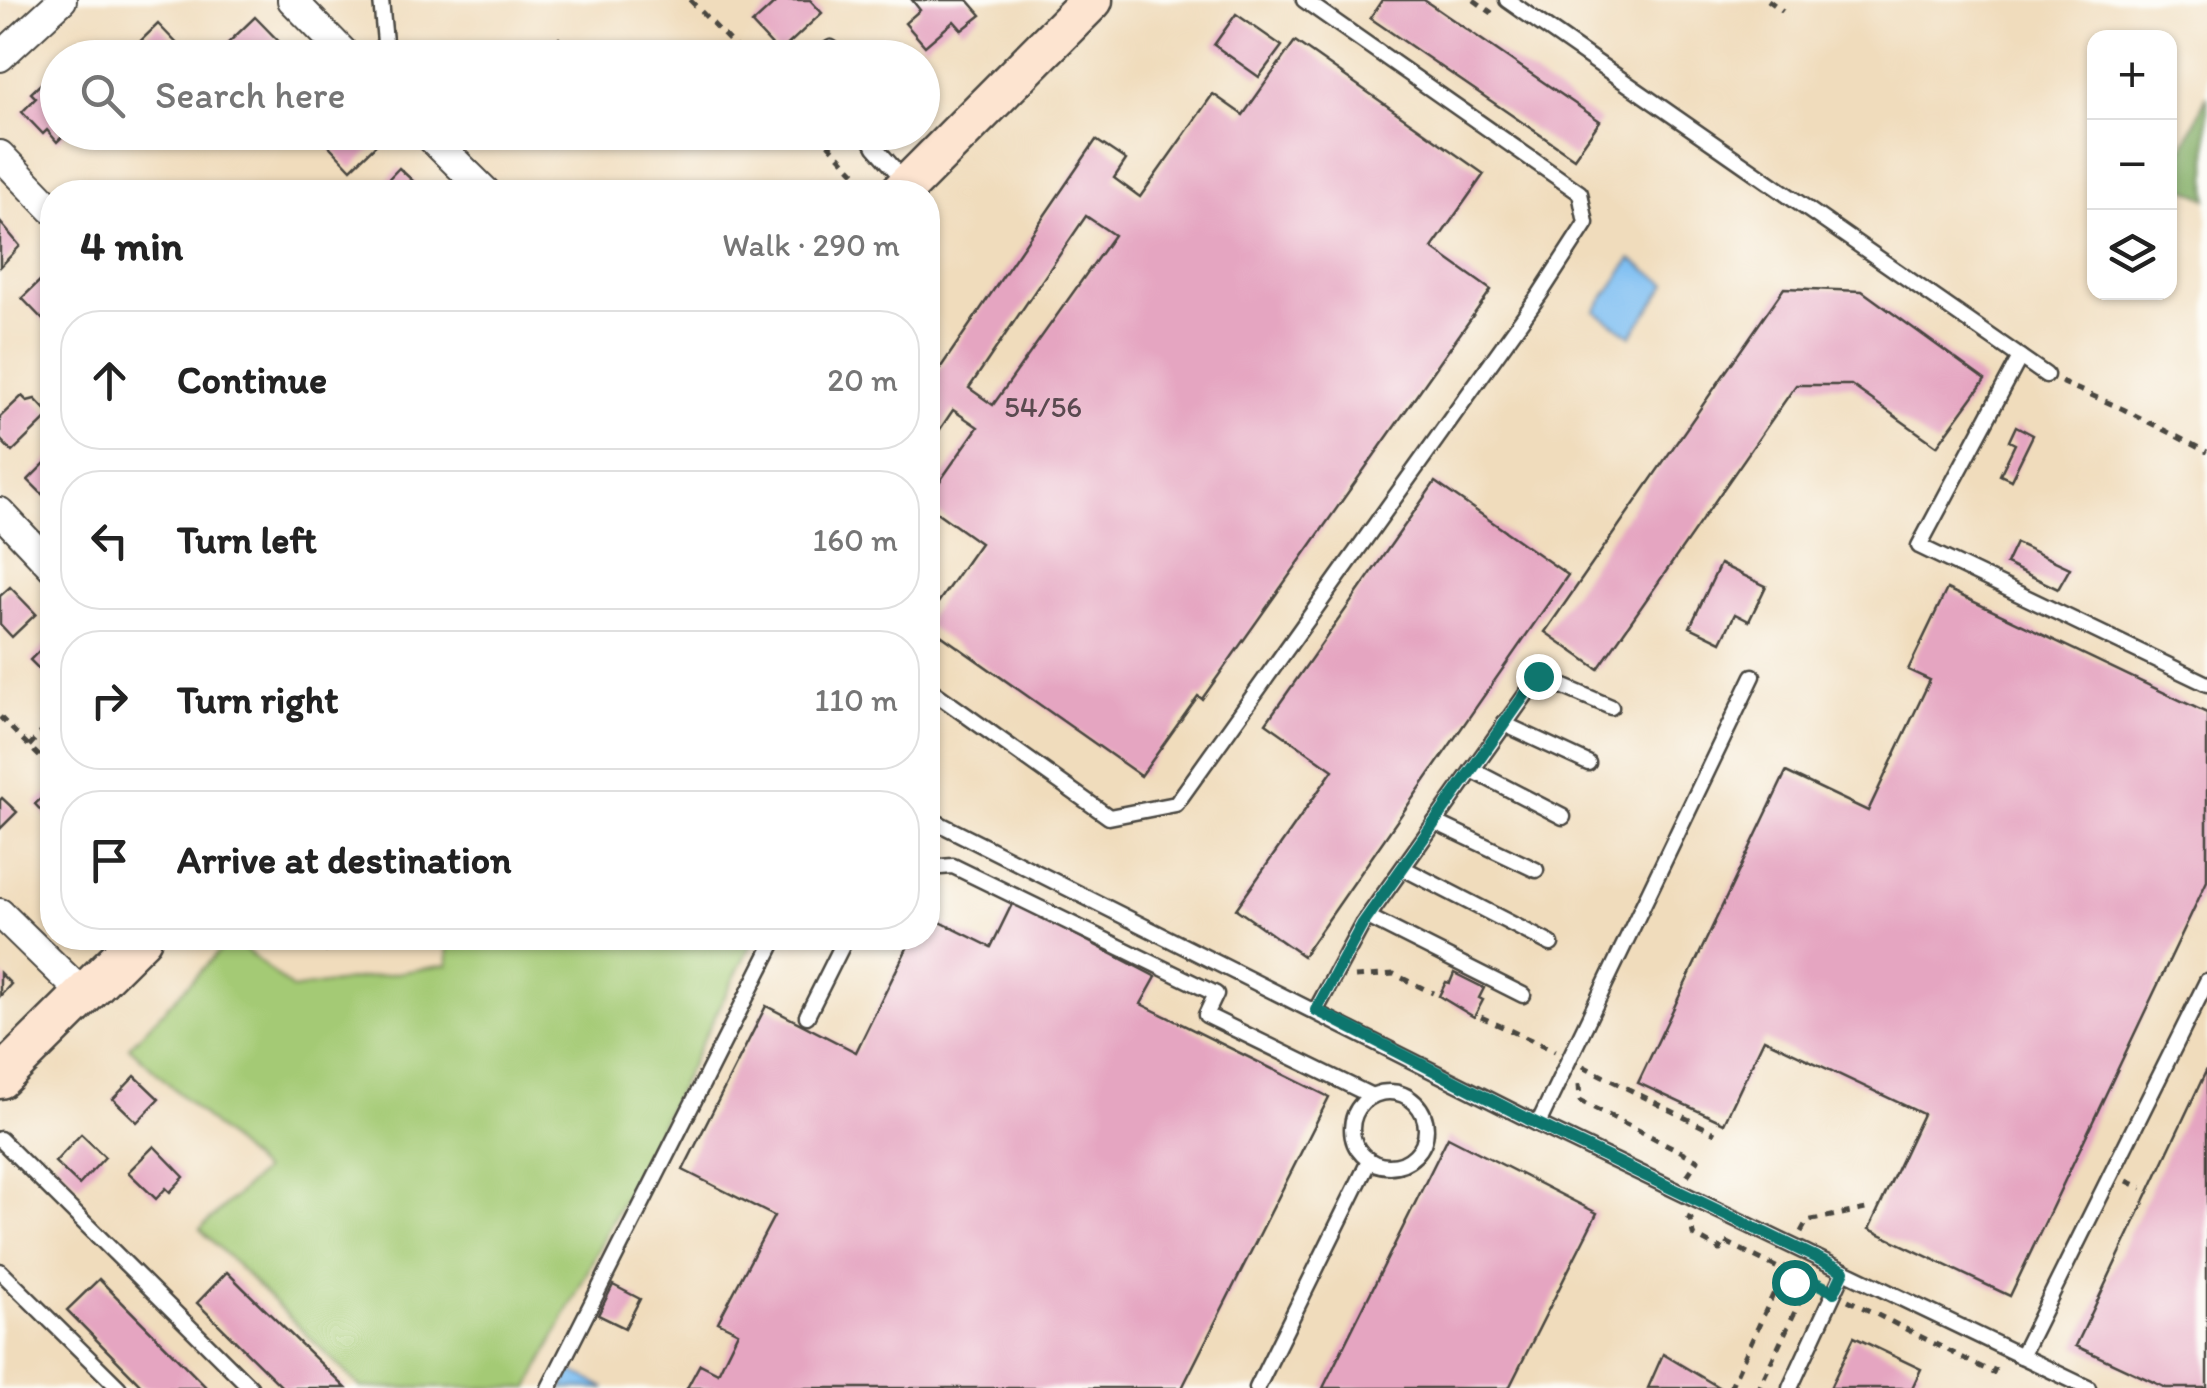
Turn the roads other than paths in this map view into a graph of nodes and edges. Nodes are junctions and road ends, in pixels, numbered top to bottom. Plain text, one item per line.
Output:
1 (62, 0) edge
2 (292, 0) edge
3 (381, 0) edge
4 (1092, 0) edge
5 (1304, 0) edge
6 (1507, 0) edge
7 (331, 40) edge
8 (384, 40) edge
9 (0, 58) edge
10 (940, 144) edge
11 (443, 150) edge
12 (875, 150) edge
13 (933, 150) edge
14 (0, 155) edge
15 (473, 180) edge
16 (889, 180) edge
17 (901, 180) edge
18 (40, 197) edge
19 (2020, 357) junction
20 (2046, 375) road end
21 (0, 512) edge
22 (40, 554) edge
23 (1753, 676) dead end
24 (2207, 684) edge
25 (940, 696) edge
26 (1612, 707) dead end
27 (1504, 724) junction
28 (1588, 763) dead end
29 (1472, 770) junction
30 (1563, 817) dead end
31 (1435, 822) junction
32 (940, 824) edge
33 (940, 867) edge
34 (1402, 868) junction
35 (1536, 870) dead end
36 (0, 913) edge
37 (1368, 916) junction
38 (1551, 944) dead end
39 (129, 950) edge
40 (770, 950) edge
41 (840, 950) edge
42 (2207, 981) edge
43 (83, 994) junction
44 (1524, 995) dead end
45 (1316, 1010) junction
46 (807, 1016) dead end
47 (0, 1078) edge
48 (1372, 1096) junction
49 (1538, 1124) junction
50 (0, 1139) edge
51 (1369, 1161) junction
52 (0, 1271) edge
53 (1844, 1271) junction
54 (2020, 1356) junction
55 (119, 1388) edge
56 (250, 1388) edge
57 (549, 1388) edge
58 (1257, 1388) edge
59 (1790, 1388) edge
60 (2088, 1388) edge

1 - 9 street
2 - 7 street
3 - 8 lane
4 - 10 street
5 - 25 lane
6 - 19 lane
11 - 15 street
12 - 16 lane
13 - 17 street
14 - 18 street
19 - 20 lane
19 - 24 lane
21 - 22 street
23 - 49 lane
26 - 27 lane
27 - 28 lane
27 - 29 lane
29 - 30 lane
29 - 31 lane
31 - 34 lane
31 - 35 lane
32 - 45 lane
33 - 48 lane
34 - 37 lane
34 - 38 lane
36 - 43 street
37 - 44 lane
37 - 45 lane
39 - 43 street
40 - 57 lane
41 - 46 lane
42 - 54 lane
43 - 47 street
45 - 49 lane
48 - 51 lane
48 - 51 lane
49 - 53 lane
50 - 56 lane
51 - 58 lane
52 - 55 lane
53 - 54 lane
53 - 59 lane
54 - 60 lane

